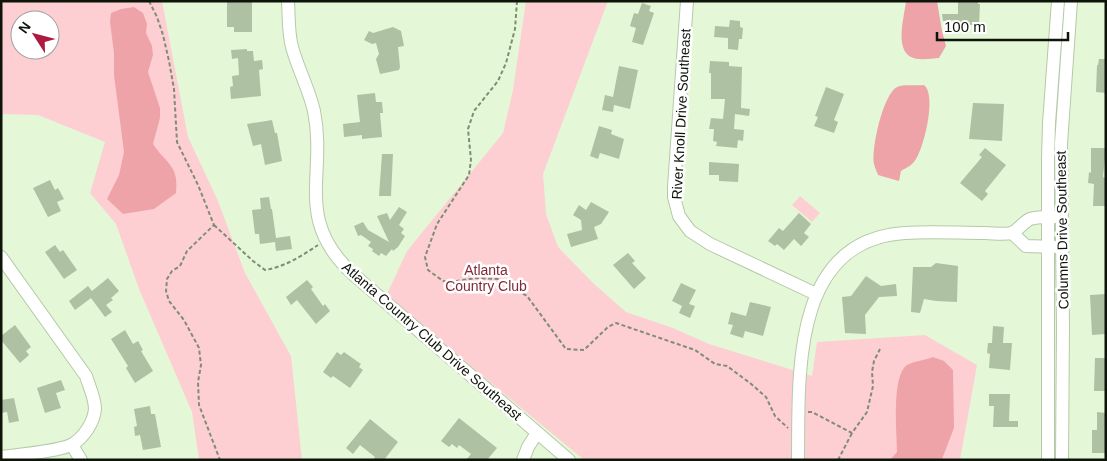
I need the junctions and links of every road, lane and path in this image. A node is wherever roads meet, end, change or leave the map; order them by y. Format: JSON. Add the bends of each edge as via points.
{"nodes":[{"id":1,"x":149,"y":1,"type":"edge"},
{"id":2,"x":288,"y":1,"type":"edge"},
{"id":3,"x":517,"y":1,"type":"edge"},
{"id":4,"x":687,"y":1,"type":"edge"},
{"id":5,"x":1058,"y":5,"type":"edge"},
{"id":6,"x":1071,"y":5,"type":"edge"},
{"id":7,"x":1054,"y":217,"type":"junction"},
{"id":8,"x":214,"y":225,"type":"junction"},
{"id":9,"x":1012,"y":233,"type":"junction"},
{"id":10,"x":326,"y":240,"type":"junction"},
{"id":11,"x":1061,"y":247,"type":"junction"},
{"id":12,"x":1048,"y":248,"type":"junction"},
{"id":13,"x":1,"y":257,"type":"edge"},
{"id":14,"x":816,"y":294,"type":"junction"},
{"id":15,"x":880,"y":349,"type":"dead end"},
{"id":16,"x":804,"y":412,"type":"dead end"},
{"id":17,"x":793,"y":430,"type":"dead end"},
{"id":18,"x":537,"y":433,"type":"junction"},
{"id":19,"x":852,"y":433,"type":"junction"},
{"id":20,"x":72,"y":445,"type":"junction"},
{"id":21,"x":1,"y":457,"type":"edge"},
{"id":22,"x":1048,"y":457,"type":"edge"},
{"id":23,"x":1062,"y":457,"type":"edge"},
{"id":24,"x":81,"y":460,"type":"edge"},
{"id":25,"x":220,"y":460,"type":"edge"},
{"id":26,"x":523,"y":460,"type":"edge"},
{"id":27,"x":569,"y":460,"type":"edge"},
{"id":28,"x":798,"y":460,"type":"edge"},
{"id":29,"x":838,"y":460,"type":"edge"}],
"edges":[{"from":1,"to":8,"type":"path","via":[[164,35],[174,89],[177,142]]},
{"from":2,"to":10,"type":"street","name":"Atlanta Country Club Drive Southeast","via":[[291,44],[314,112],[317,134],[316,208]]},
{"from":3,"to":17,"type":"path","via":[[515,29],[506,63],[498,81],[474,111],[468,129],[469,175],[435,230],[425,257],[428,270],[443,281],[499,279],[527,296],[566,349],[584,350],[616,323],[695,350],[716,364],[727,366],[750,383],[766,397],[775,416]]},
{"from":4,"to":14,"type":"street","name":"River Knoll Drive Southeast","via":[[674,187],[679,216],[690,231],[710,244]]},
{"from":5,"to":6,"type":"street"},
{"from":5,"to":7,"type":"street","name":"Columns Drive Southeast","via":[[1049,123]]},
{"from":6,"to":7,"type":"street","name":"Columns Drive Southeast"},
{"from":7,"to":9,"type":"street","via":[[1030,219]]},
{"from":7,"to":11,"type":"street","name":"Columns Drive Southeast"},
{"from":7,"to":12,"type":"street","name":"Columns Drive Southeast"},
{"from":8,"to":10,"type":"path","via":[[265,270],[292,261]]},
{"from":8,"to":25,"type":"path","via":[[187,251],[180,266],[172,271],[166,291],[198,348],[201,365],[199,405]]},
{"from":9,"to":12,"type":"street","via":[[1026,246]]},
{"from":9,"to":14,"type":"street","via":[[905,233],[873,239],[853,249],[838,262]]},
{"from":10,"to":18,"type":"street","name":"Atlanta Country Club Drive Southeast","via":[[350,271]]},
{"from":11,"to":12,"type":"street"},
{"from":11,"to":23,"type":"street","name":"Columns Drive Southeast"},
{"from":12,"to":22,"type":"street","name":"Columns Drive Southeast"},
{"from":13,"to":20,"type":"street","via":[[86,376],[95,409],[92,422]]},
{"from":14,"to":28,"type":"street","via":[[801,360]]},
{"from":15,"to":19,"type":"path","via":[[874,362],[867,412]]},
{"from":16,"to":19,"type":"path","via":[[812,412]]},
{"from":18,"to":26,"type":"street"},
{"from":18,"to":27,"type":"street","name":"Atlanta Country Club Drive Southeast"},
{"from":19,"to":29,"type":"path"},
{"from":20,"to":21,"type":"street"},
{"from":20,"to":24,"type":"street"},
{"from":22,"to":23,"type":"street"}]}
